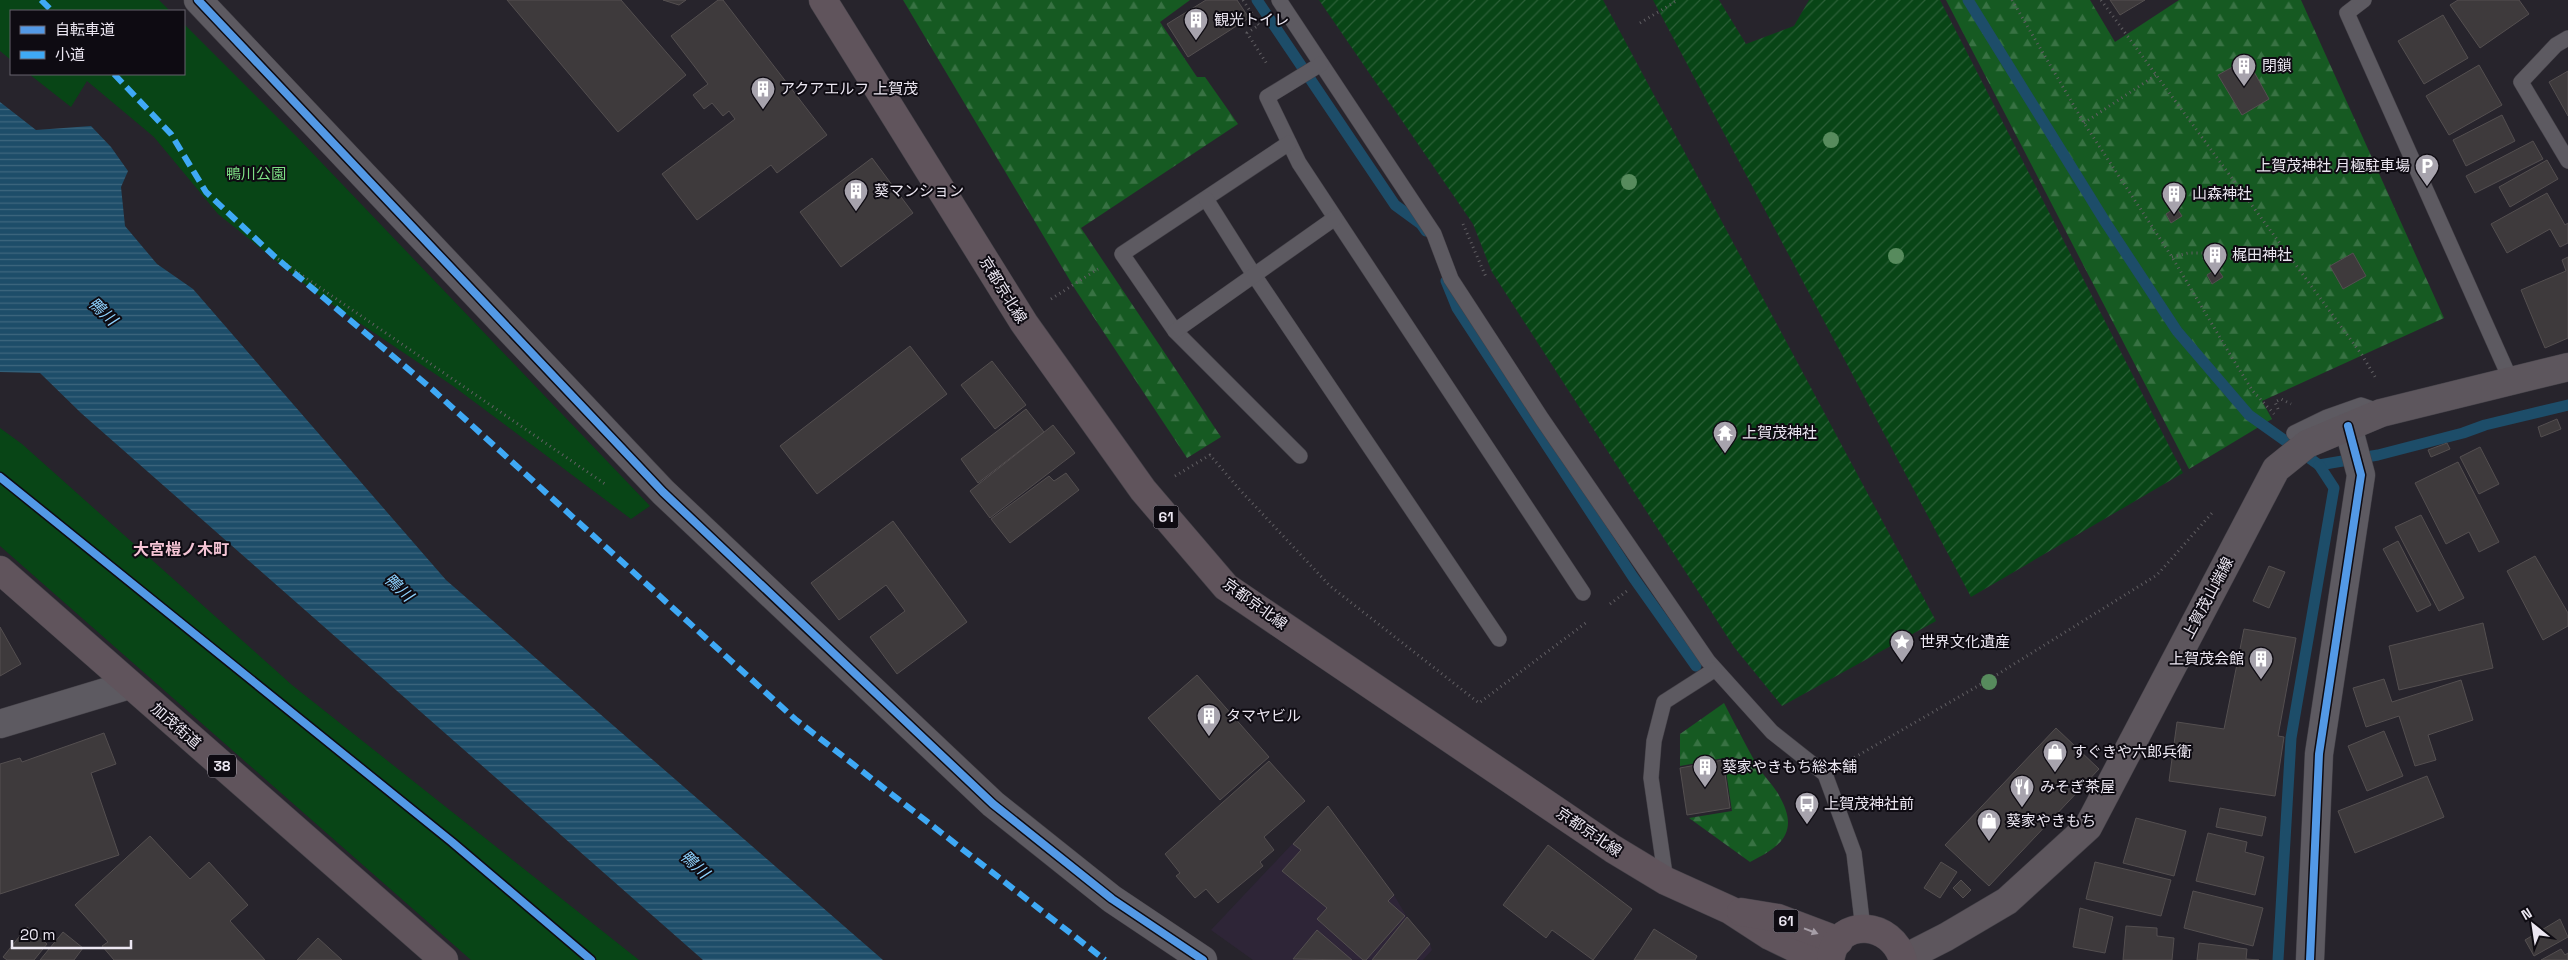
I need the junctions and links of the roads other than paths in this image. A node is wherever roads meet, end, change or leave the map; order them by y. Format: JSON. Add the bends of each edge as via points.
{"nodes":[{"id":1,"x":198,"y":0,"type":"edge"},
{"id":2,"x":823,"y":0,"type":"edge"},
{"id":3,"x":1279,"y":0,"type":"edge"},
{"id":4,"x":2364,"y":0,"type":"edge"},
{"id":5,"x":2345,"y":6,"type":"edge"},
{"id":6,"x":2568,"y":38,"type":"edge"},
{"id":7,"x":1321,"y":64,"type":"junction"},
{"id":8,"x":1289,"y":143,"type":"junction"},
{"id":9,"x":2568,"y":160,"type":"edge"},
{"id":10,"x":1206,"y":199,"type":"junction"},
{"id":11,"x":1335,"y":218,"type":"junction"},
{"id":12,"x":1254,"y":275,"type":"junction"},
{"id":13,"x":1175,"y":331,"type":"junction"},
{"id":14,"x":2568,"y":367,"type":"edge"},
{"id":15,"x":2512,"y":383,"type":"junction"},
{"id":16,"x":2388,"y":410,"type":"junction"},
{"id":17,"x":2351,"y":434,"type":"junction"},
{"id":18,"x":2300,"y":438,"type":"junction"},
{"id":19,"x":1300,"y":456,"type":"dead end"},
{"id":20,"x":0,"y":570,"type":"edge"},
{"id":21,"x":1583,"y":593,"type":"dead end"},
{"id":22,"x":1499,"y":639,"type":"dead end"},
{"id":23,"x":1714,"y":670,"type":"junction"},
{"id":24,"x":129,"y":685,"type":"junction"},
{"id":25,"x":0,"y":724,"type":"edge"},
{"id":26,"x":1666,"y":881,"type":"junction"},
{"id":27,"x":1863,"y":929,"type":"junction"},
{"id":28,"x":1830,"y":954,"type":"edge"},
{"id":29,"x":444,"y":960,"type":"edge"},
{"id":30,"x":1203,"y":960,"type":"edge"},
{"id":31,"x":1903,"y":960,"type":"edge"},
{"id":32,"x":2310,"y":960,"type":"edge"}],
"edges":[{"from":1,"to":30,"type":"street","via":[[644,472],[993,804],[1112,899]]},
{"from":2,"to":26,"type":"main road","name":"京都京北線","number":"61","via":[[1024,323],[1143,490],[1226,587],[1613,849]]},
{"from":3,"to":7,"type":"lane"},
{"from":4,"to":5,"type":"lane"},
{"from":5,"to":15,"type":"lane"},
{"from":6,"to":9,"type":"lane","via":[[2556,45],[2521,82]]},
{"from":7,"to":8,"type":"lane","via":[[1267,97]]},
{"from":7,"to":23,"type":"lane","via":[[1434,234],[1456,287]]},
{"from":8,"to":10,"type":"lane"},
{"from":8,"to":11,"type":"lane"},
{"from":10,"to":12,"type":"lane"},
{"from":10,"to":13,"type":"lane","via":[[1122,254]]},
{"from":11,"to":12,"type":"lane"},
{"from":11,"to":21,"type":"lane"},
{"from":12,"to":13,"type":"lane"},
{"from":12,"to":22,"type":"lane"},
{"from":13,"to":19,"type":"lane"},
{"from":14,"to":15,"type":"main road","name":"上賀茂山端線"},
{"from":15,"to":16,"type":"main road","name":"上賀茂山端線"},
{"from":16,"to":17,"type":"main road","name":"上賀茂山端線"},
{"from":16,"to":18,"type":"lane","via":[[2361,405],[2321,419]]},
{"from":17,"to":18,"type":"main road","name":"上賀茂山端線"},
{"from":17,"to":32,"type":"street","via":[[2361,475],[2319,754]]},
{"from":18,"to":31,"type":"main road","name":"上賀茂山端線","via":[[2276,469],[2088,827],[2007,901]]},
{"from":20,"to":24,"type":"main road","name":"加茂街道","number":"38"},
{"from":23,"to":26,"type":"lane","via":[[1664,702],[1654,741],[1651,778]]},
{"from":23,"to":27,"type":"lane","via":[[1772,732],[1826,774],[1854,853]]},
{"from":24,"to":25,"type":"street"},
{"from":24,"to":29,"type":"main road","name":"加茂街道","number":"38"},
{"from":26,"to":28,"type":"main road","name":"京都京北線","number":"61","via":[[1730,910],[1770,936]]},
{"from":27,"to":28,"type":"main road","name":"京都京北線","number":"61","via":[[1849,933]]},
{"from":27,"to":31,"type":"main road","via":[[1883,932],[1892,939]]}]}
